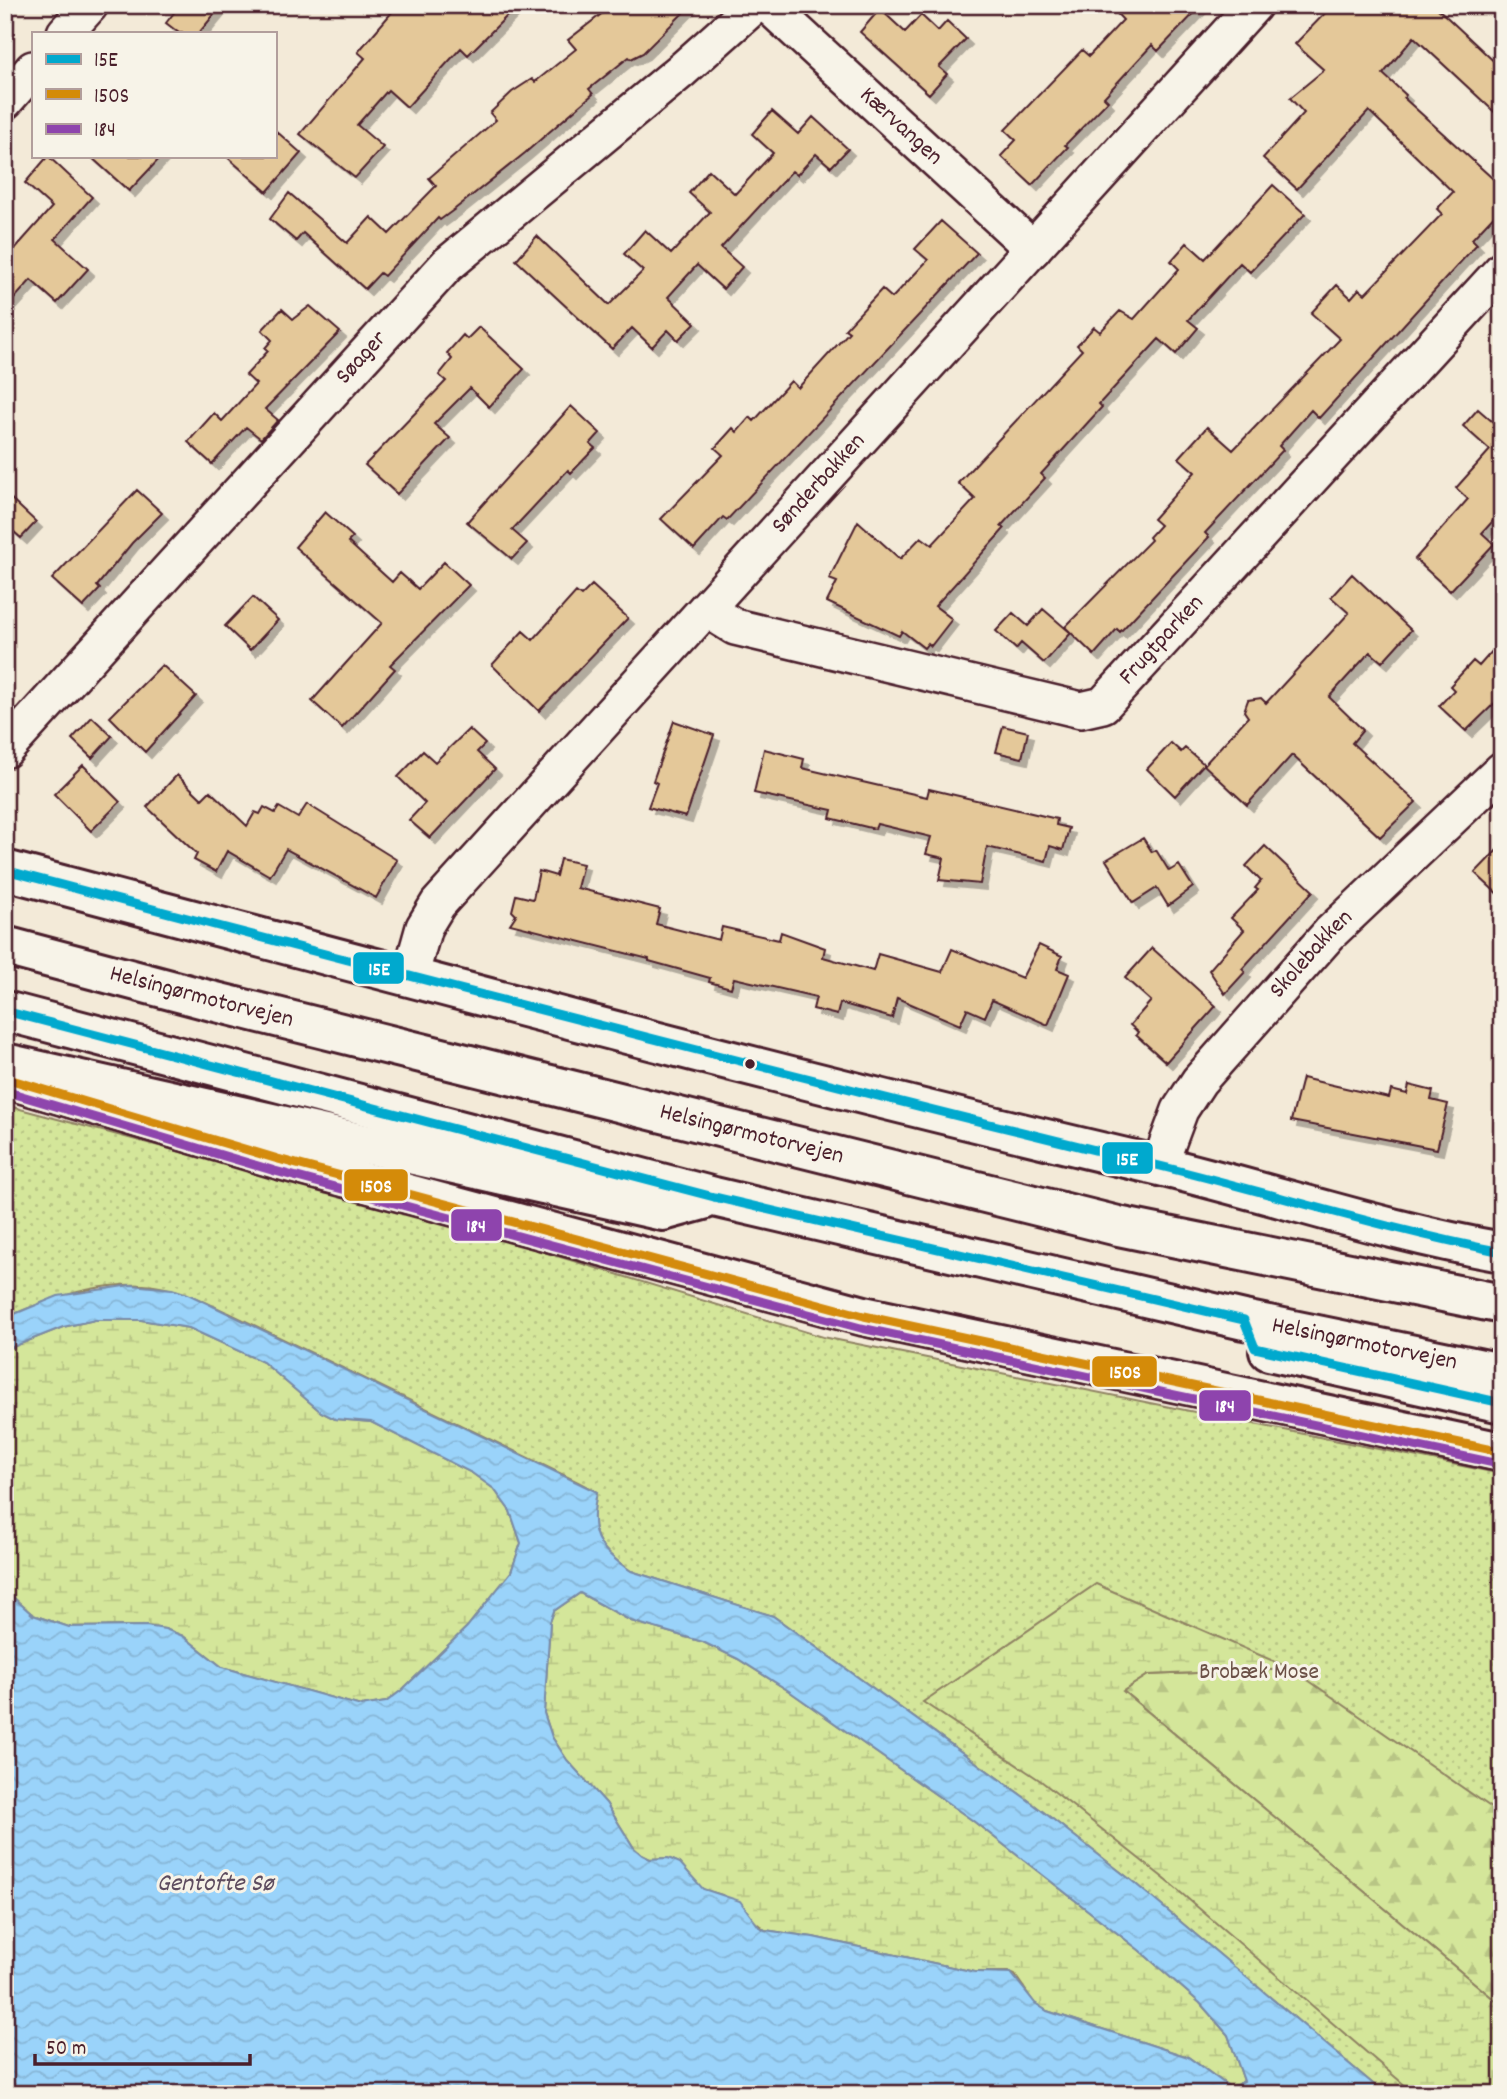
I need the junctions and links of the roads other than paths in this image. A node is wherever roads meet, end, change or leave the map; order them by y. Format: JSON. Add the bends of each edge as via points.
{"nodes":[{"id":1,"x":90,"y":5,"type":"edge"},
{"id":2,"x":755,"y":5,"type":"edge"},
{"id":3,"x":768,"y":5,"type":"edge"},
{"id":4,"x":1254,"y":5,"type":"edge"},
{"id":5,"x":66,"y":32,"type":"edge"},
{"id":6,"x":32,"y":70,"type":"edge"},
{"id":7,"x":5,"y":101,"type":"edge"},
{"id":8,"x":1033,"y":249,"type":"junction"},
{"id":9,"x":1502,"y":270,"type":"edge"},
{"id":10,"x":706,"y":609,"type":"junction"},
{"id":11,"x":5,"y":750,"type":"edge"},
{"id":12,"x":1502,"y":770,"type":"edge"},
{"id":13,"x":5,"y":870,"type":"edge"},
{"id":14,"x":5,"y":946,"type":"edge"},
{"id":15,"x":410,"y":977,"type":"junction"},
{"id":16,"x":5,"y":1011,"type":"edge"},
{"id":17,"x":5,"y":1063,"type":"edge"},
{"id":18,"x":5,"y":1078,"type":"edge"},
{"id":19,"x":1159,"y":1166,"type":"junction"},
{"id":20,"x":714,"y":1196,"type":"junction"},
{"id":21,"x":1502,"y":1252,"type":"edge"},
{"id":22,"x":1502,"y":1304,"type":"edge"},
{"id":23,"x":1244,"y":1321,"type":"junction"},
{"id":24,"x":1502,"y":1373,"type":"edge"},
{"id":25,"x":1502,"y":1403,"type":"edge"},
{"id":26,"x":1502,"y":1452,"type":"edge"}],
"edges":[{"from":1,"to":5,"type":"street"},
{"from":2,"to":11,"type":"street","name":"Søager","via":[[447,265]]},
{"from":3,"to":8,"type":"street","name":"Kærvangen"},
{"from":4,"to":8,"type":"street","name":"Sønderbakken"},
{"from":6,"to":7,"type":"street"},
{"from":8,"to":10,"type":"street","name":"Sønderbakken"},
{"from":9,"to":10,"type":"street","name":"Frugtparken","via":[[1103,705],[1081,710],[735,627]]},
{"from":10,"to":15,"type":"street","name":"Sønderbakken","via":[[438,904],[424,927]]},
{"from":12,"to":19,"type":"street","name":"Skolebakken","via":[[1330,933],[1199,1081],[1180,1110]]},
{"from":13,"to":15,"type":"main road"},
{"from":14,"to":22,"type":"main road","name":"Helsingørmotorvejen","via":[[1118,1226]]},
{"from":15,"to":19,"type":"main road"},
{"from":16,"to":20,"type":"main road","name":"Helsingørmotorvejen"},
{"from":17,"to":20,"type":"main road","via":[[663,1211]]},
{"from":18,"to":26,"type":"main road","via":[[278,1159],[864,1316]]},
{"from":19,"to":21,"type":"main road","via":[[1419,1237]]},
{"from":20,"to":23,"type":"main road","name":"Helsingørmotorvejen"},
{"from":23,"to":24,"type":"main road","name":"Helsingørmotorvejen"},
{"from":23,"to":25,"type":"main road","via":[[1255,1348]]}]}
